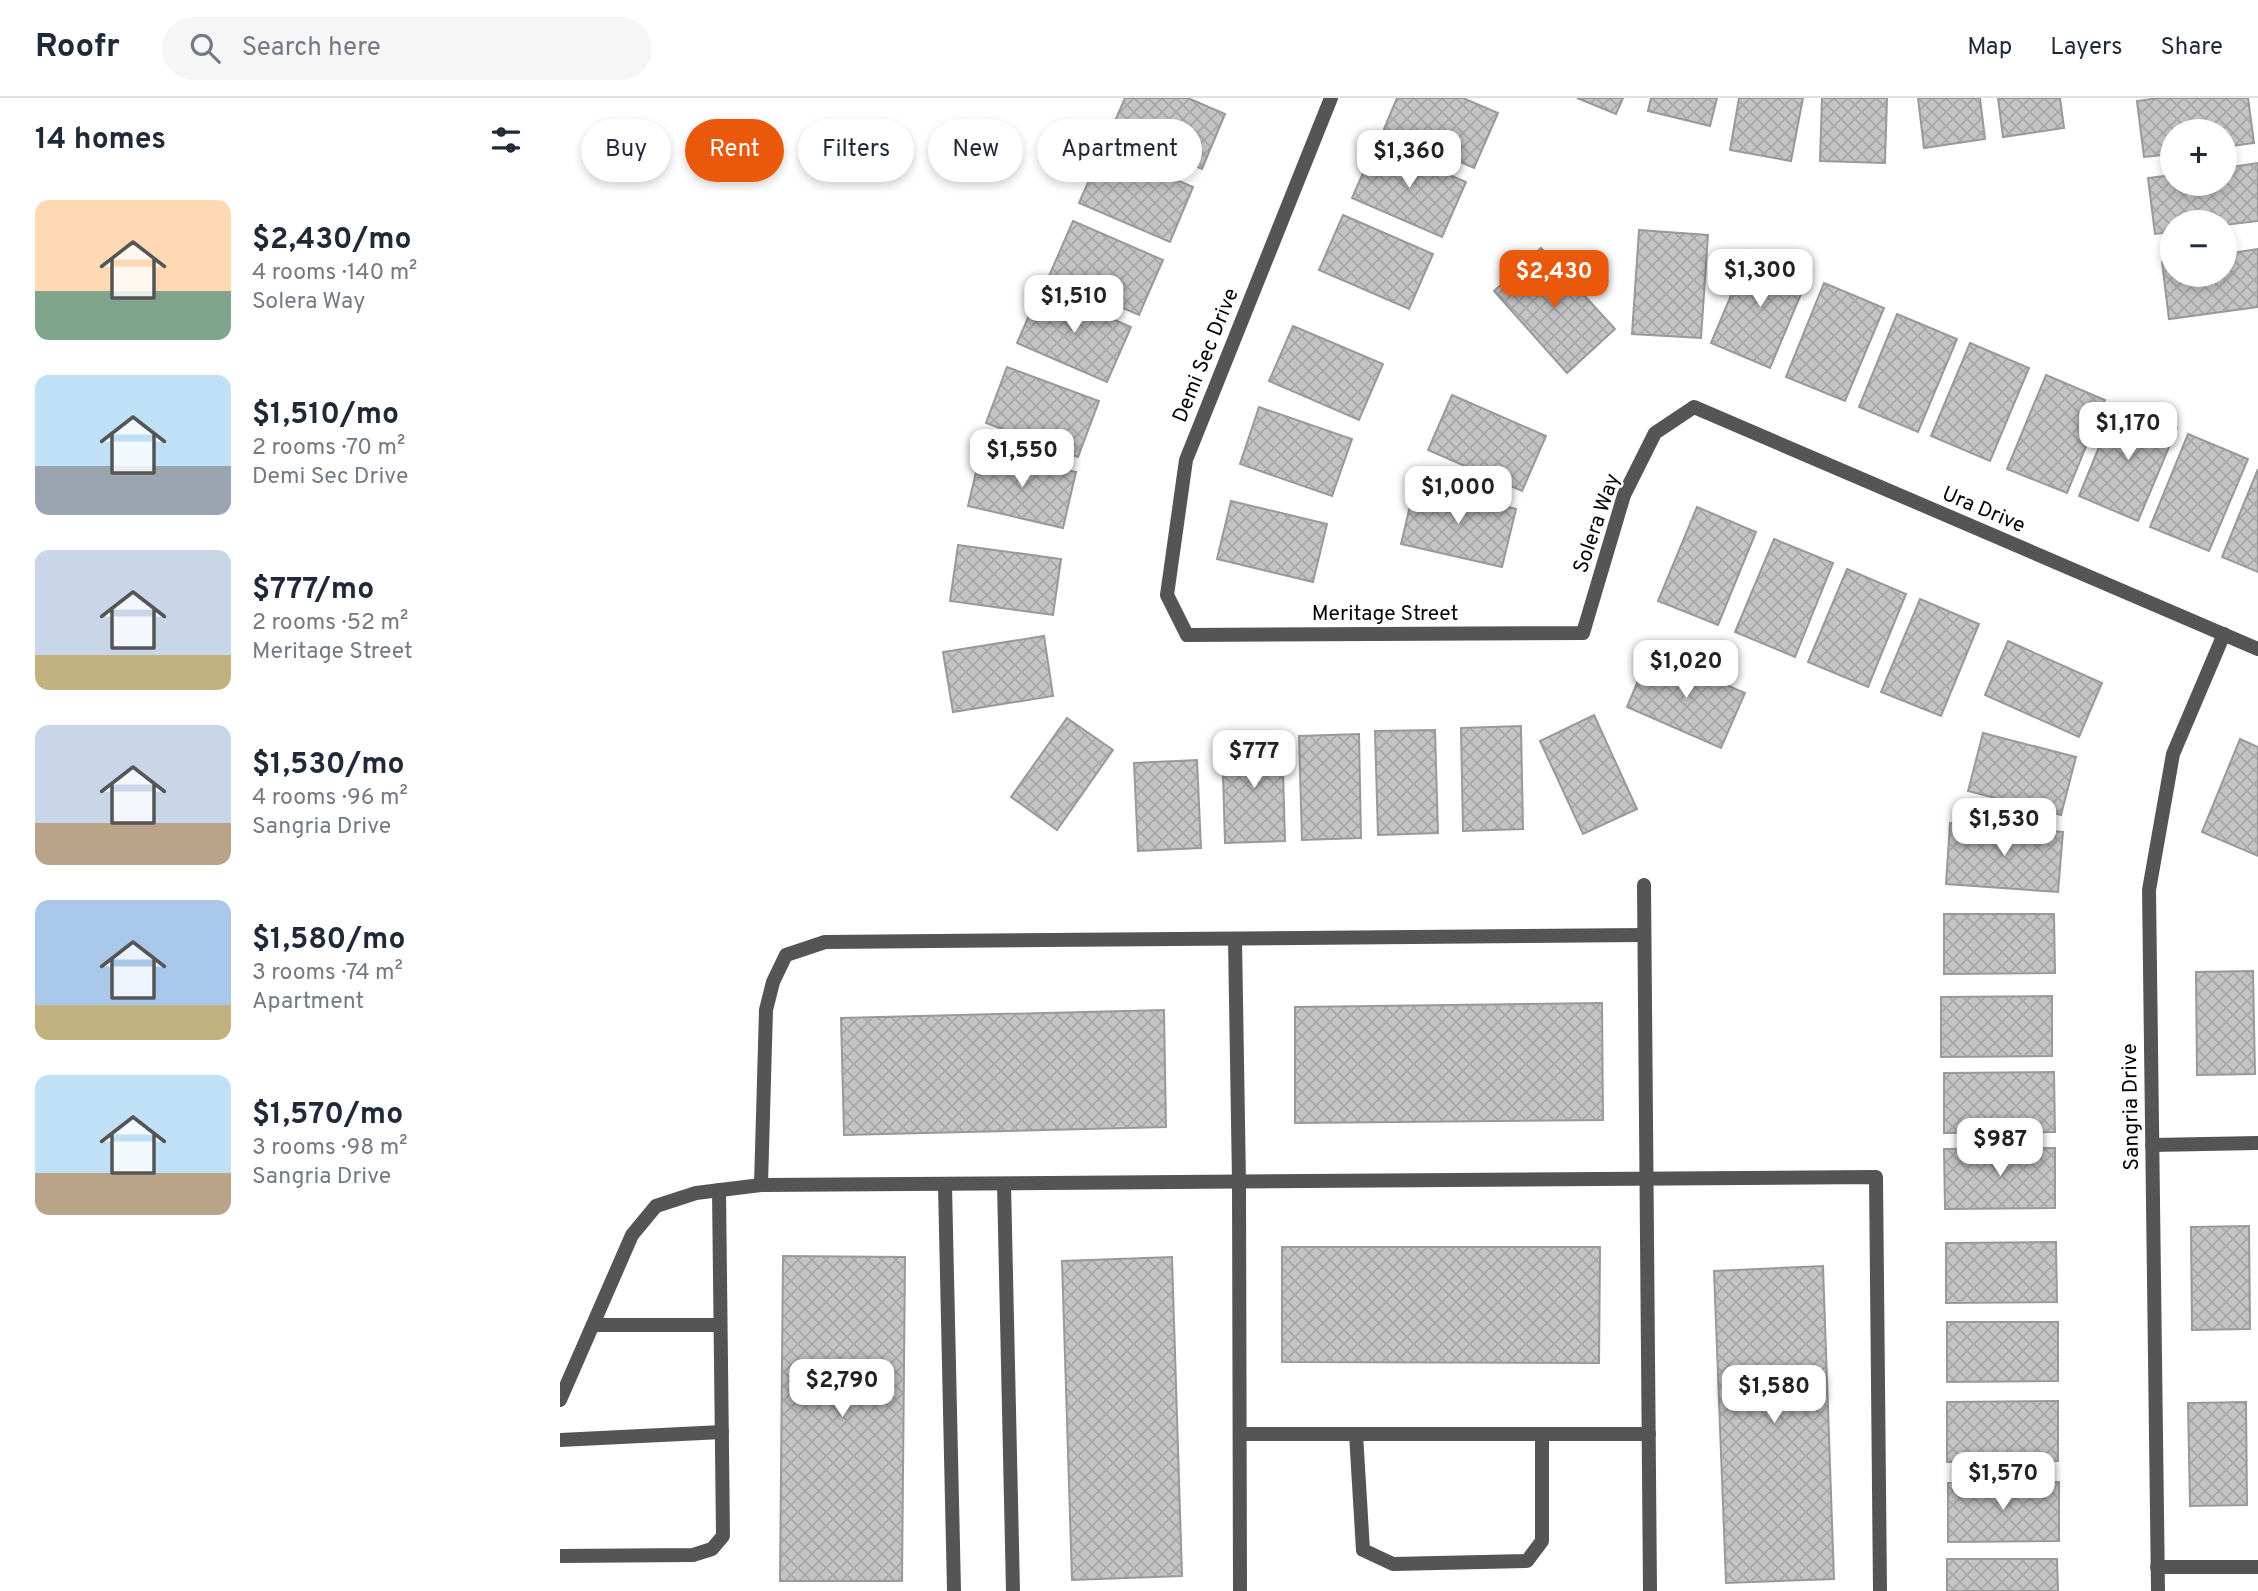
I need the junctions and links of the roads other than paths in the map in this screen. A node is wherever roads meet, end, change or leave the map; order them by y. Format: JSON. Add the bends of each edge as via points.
{"nodes":[{"id":1,"x":1331,"y":98,"type":"edge"},
{"id":2,"x":1694,"y":407,"type":"joint"},
{"id":3,"x":1583,"y":633,"type":"joint"},
{"id":4,"x":2224,"y":634,"type":"junction"},
{"id":5,"x":1187,"y":635,"type":"joint"},
{"id":6,"x":2258,"y":649,"type":"edge"},
{"id":7,"x":1644,"y":885,"type":"dead end"},
{"id":8,"x":1644,"y":935,"type":"junction"},
{"id":9,"x":1235,"y":939,"type":"junction"},
{"id":10,"x":2258,"y":1143,"type":"edge"},
{"id":11,"x":2152,"y":1145,"type":"junction"},
{"id":12,"x":1647,"y":1179,"type":"junction"},
{"id":13,"x":1239,"y":1182,"type":"junction"},
{"id":14,"x":1004,"y":1184,"type":"junction"},
{"id":15,"x":761,"y":1185,"type":"junction"},
{"id":16,"x":944,"y":1185,"type":"junction"},
{"id":17,"x":719,"y":1190,"type":"junction"},
{"id":18,"x":593,"y":1325,"type":"junction"},
{"id":19,"x":720,"y":1325,"type":"junction"},
{"id":20,"x":560,"y":1400,"type":"edge"},
{"id":21,"x":722,"y":1432,"type":"junction"},
{"id":22,"x":1240,"y":1434,"type":"junction"},
{"id":23,"x":1356,"y":1434,"type":"junction"},
{"id":24,"x":1542,"y":1434,"type":"junction"},
{"id":25,"x":1650,"y":1434,"type":"junction"},
{"id":26,"x":560,"y":1440,"type":"edge"},
{"id":27,"x":560,"y":1556,"type":"edge"},
{"id":28,"x":2157,"y":1567,"type":"junction"},
{"id":29,"x":2258,"y":1567,"type":"edge"},
{"id":30,"x":954,"y":1591,"type":"edge"},
{"id":31,"x":1013,"y":1591,"type":"edge"},
{"id":32,"x":1240,"y":1591,"type":"edge"},
{"id":33,"x":1650,"y":1591,"type":"edge"},
{"id":34,"x":1880,"y":1591,"type":"edge"},
{"id":35,"x":2158,"y":1591,"type":"edge"}],
"edges":[{"from":1,"to":5,"type":"street","name":"Demi Sec Drive","via":[[1186,460],[1167,595]]},
{"from":2,"to":3,"type":"street","name":"Solera Way","via":[[1655,433],[1636,470],[1624,495]]},
{"from":2,"to":4,"type":"street","name":"Ura Drive"},
{"from":3,"to":5,"type":"street","name":"Meritage Street"},
{"from":4,"to":6,"type":"street","name":"Ura Drive"},
{"from":4,"to":11,"type":"street","name":"Sangria Drive","via":[[2173,754],[2148,890]]},
{"from":7,"to":8,"type":"street"},
{"from":8,"to":9,"type":"street"},
{"from":8,"to":12,"type":"street"},
{"from":9,"to":13,"type":"street"},
{"from":9,"to":15,"type":"street","via":[[825,942],[786,955],[766,1010]]},
{"from":10,"to":11,"type":"street"},
{"from":11,"to":28,"type":"street","name":"Sangria Drive"},
{"from":12,"to":13,"type":"street"},
{"from":12,"to":25,"type":"street"},
{"from":12,"to":34,"type":"street","via":[[1876,1177]]},
{"from":13,"to":14,"type":"street"},
{"from":13,"to":22,"type":"street"},
{"from":14,"to":16,"type":"street"},
{"from":14,"to":31,"type":"street"},
{"from":15,"to":16,"type":"street"},
{"from":15,"to":17,"type":"street"},
{"from":16,"to":30,"type":"street"},
{"from":17,"to":18,"type":"street","via":[[656,1206],[632,1235]]},
{"from":17,"to":19,"type":"street"},
{"from":18,"to":19,"type":"street"},
{"from":18,"to":20,"type":"street"},
{"from":19,"to":21,"type":"street"},
{"from":21,"to":26,"type":"street"},
{"from":21,"to":27,"type":"street","via":[[723,1536],[712,1549],[693,1555]]},
{"from":22,"to":23,"type":"street"},
{"from":22,"to":32,"type":"street"},
{"from":23,"to":24,"type":"street"},
{"from":23,"to":24,"type":"street","via":[[1363,1550],[1393,1564],[1527,1561],[1542,1541]]},
{"from":24,"to":25,"type":"street"},
{"from":25,"to":33,"type":"street"},
{"from":28,"to":29,"type":"street"},
{"from":28,"to":35,"type":"street","name":"Sangria Drive"}]}
